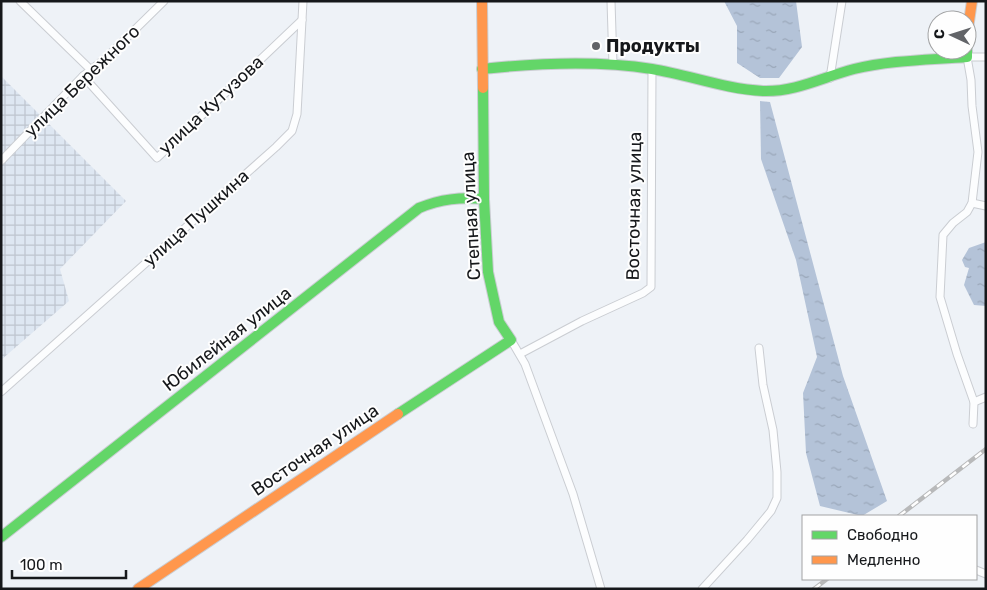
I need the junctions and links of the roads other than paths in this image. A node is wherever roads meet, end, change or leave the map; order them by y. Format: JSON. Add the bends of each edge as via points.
{"nodes":[{"id":1,"x":20,"y":1,"type":"edge"},
{"id":2,"x":164,"y":1,"type":"edge"},
{"id":3,"x":303,"y":1,"type":"edge"},
{"id":4,"x":482,"y":1,"type":"edge"},
{"id":5,"x":611,"y":1,"type":"edge"},
{"id":6,"x":842,"y":1,"type":"edge"},
{"id":7,"x":302,"y":20,"type":"junction"},
{"id":8,"x":927,"y":59,"type":"edge"},
{"id":9,"x":968,"y":60,"type":"edge"},
{"id":10,"x":613,"y":65,"type":"junction"},
{"id":11,"x":482,"y":69,"type":"junction"},
{"id":12,"x":652,"y":69,"type":"junction"},
{"id":13,"x":91,"y":70,"type":"junction"},
{"id":14,"x":82,"y":76,"type":"junction"},
{"id":15,"x":830,"y":78,"type":"junction"},
{"id":16,"x":1,"y":161,"type":"edge"},
{"id":17,"x":484,"y":198,"type":"junction"},
{"id":18,"x":972,"y":203,"type":"junction"},
{"id":19,"x":986,"y":206,"type":"edge"},
{"id":20,"x":511,"y":340,"type":"junction"},
{"id":21,"x":759,"y":348,"type":"dead end"},
{"id":22,"x":520,"y":354,"type":"junction"},
{"id":23,"x":1,"y":392,"type":"edge"},
{"id":24,"x":986,"y":397,"type":"edge"},
{"id":25,"x":974,"y":402,"type":"junction"},
{"id":26,"x":973,"y":424,"type":"dead end"},
{"id":27,"x":1,"y":537,"type":"edge"},
{"id":28,"x":138,"y":589,"type":"edge"},
{"id":29,"x":601,"y":589,"type":"edge"},
{"id":30,"x":702,"y":589,"type":"edge"}],
"edges":[{"from":1,"to":13,"type":"street"},
{"from":2,"to":13,"type":"street","name":"улица Бережного"},
{"from":3,"to":7,"type":"street","name":"улица Пушкина"},
{"from":4,"to":11,"type":"street","name":"Степная улица"},
{"from":5,"to":10,"type":"street"},
{"from":6,"to":15,"type":"street"},
{"from":7,"to":14,"type":"street","name":"улица Кутузова","via":[[157,158]]},
{"from":7,"to":23,"type":"street","name":"улица Пушкина","via":[[297,114],[292,131]]},
{"from":8,"to":15,"type":"street","via":[[854,69]]},
{"from":9,"to":18,"type":"street","via":[[978,152]]},
{"from":10,"to":11,"type":"street","via":[[524,64]]},
{"from":10,"to":12,"type":"street"},
{"from":11,"to":17,"type":"street","name":"Степная улица"},
{"from":12,"to":15,"type":"street","via":[[763,91],[807,86]]},
{"from":12,"to":22,"type":"street","name":"Восточная улица","via":[[651,287]]},
{"from":13,"to":14,"type":"street","name":"улица Бережного"},
{"from":14,"to":16,"type":"street","name":"улица Бережного"},
{"from":17,"to":20,"type":"street","name":"Степная улица","via":[[488,272],[500,322]]},
{"from":17,"to":27,"type":"street","name":"Юбилейная улица","via":[[452,197],[419,208]]},
{"from":18,"to":19,"type":"street"},
{"from":18,"to":25,"type":"street","via":[[943,235],[940,297]]},
{"from":20,"to":22,"type":"street","name":"Степная улица"},
{"from":20,"to":28,"type":"street","name":"Восточная улица"},
{"from":21,"to":30,"type":"street","via":[[778,472],[776,498],[771,511]]},
{"from":22,"to":29,"type":"street","name":"Степная улица","via":[[573,494]]},
{"from":24,"to":25,"type":"street"},
{"from":25,"to":26,"type":"street"}]}
